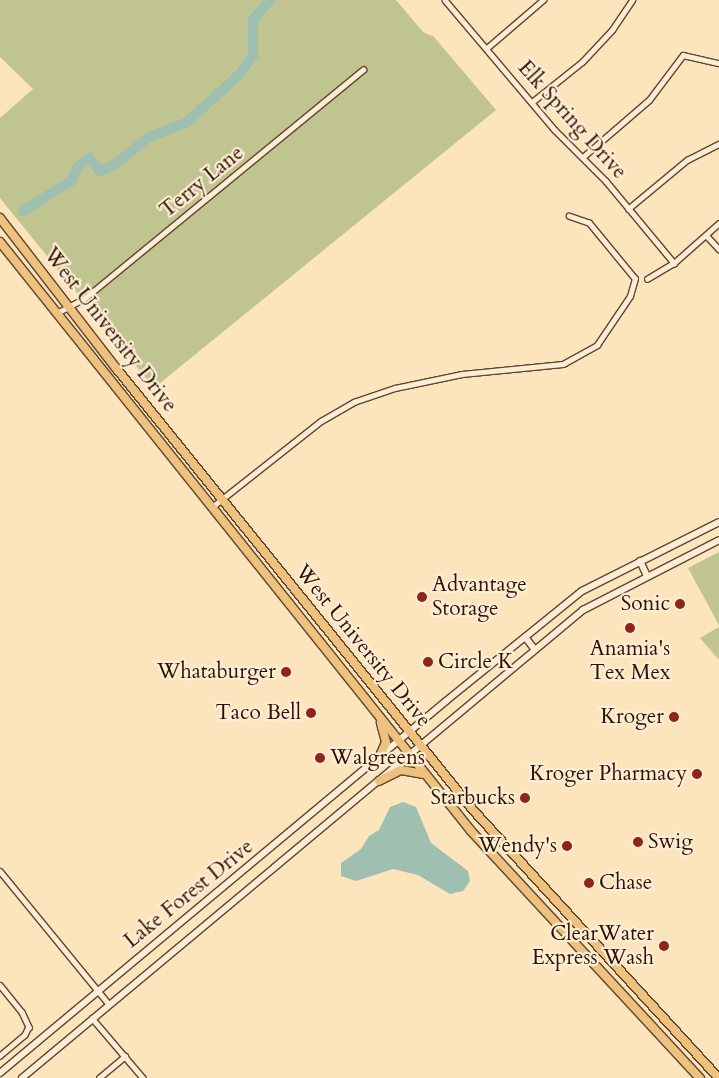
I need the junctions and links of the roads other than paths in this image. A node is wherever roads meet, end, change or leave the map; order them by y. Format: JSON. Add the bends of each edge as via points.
{"nodes":[{"id":1,"x":445,"y":0,"type":"edge"},
{"id":2,"x":543,"y":0,"type":"edge"},
{"id":3,"x":632,"y":0,"type":"edge"},
{"id":4,"x":487,"y":48,"type":"junction"},
{"id":5,"x":719,"y":63,"type":"edge"},
{"id":6,"x":364,"y":70,"type":"dead end"},
{"id":7,"x":532,"y":102,"type":"junction"},
{"id":8,"x":719,"y":144,"type":"edge"},
{"id":9,"x":583,"y":157,"type":"junction"},
{"id":10,"x":628,"y":209,"type":"junction"},
{"id":11,"x":569,"y":216,"type":"dead end"},
{"id":12,"x":0,"y":218,"type":"edge"},
{"id":13,"x":719,"y":223,"type":"edge"},
{"id":14,"x":707,"y":236,"type":"junction"},
{"id":15,"x":0,"y":242,"type":"edge"},
{"id":16,"x":719,"y":249,"type":"edge"},
{"id":17,"x":674,"y":262,"type":"junction"},
{"id":18,"x":647,"y":279,"type":"dead end"},
{"id":19,"x":70,"y":308,"type":"junction"},
{"id":20,"x":57,"y":314,"type":"junction"},
{"id":21,"x":222,"y":498,"type":"junction"},
{"id":22,"x":211,"y":507,"type":"junction"},
{"id":23,"x":719,"y":522,"type":"edge"},
{"id":24,"x":719,"y":540,"type":"edge"},
{"id":25,"x":640,"y":561,"type":"junction"},
{"id":26,"x":647,"y":576,"type":"junction"},
{"id":27,"x":323,"y":625,"type":"junction"},
{"id":28,"x":312,"y":634,"type":"junction"},
{"id":29,"x":524,"y":637,"type":"junction"},
{"id":30,"x":535,"y":650,"type":"junction"},
{"id":31,"x":379,"y":716,"type":"junction"},
{"id":32,"x":409,"y":732,"type":"junction"},
{"id":33,"x":399,"y":741,"type":"junction"},
{"id":34,"x":420,"y":746,"type":"junction"},
{"id":35,"x":410,"y":755,"type":"junction"},
{"id":36,"x":379,"y":758,"type":"junction"},
{"id":37,"x":425,"y":774,"type":"junction"},
{"id":38,"x":379,"y":781,"type":"junction"},
{"id":39,"x":0,"y":871,"type":"edge"},
{"id":40,"x":0,"y":985,"type":"edge"},
{"id":41,"x":97,"y":990,"type":"junction"},
{"id":42,"x":109,"y":1004,"type":"junction"},
{"id":43,"x":92,"y":1018,"type":"junction"},
{"id":44,"x":664,"y":1039,"type":"junction"},
{"id":45,"x":0,"y":1056,"type":"edge"},
{"id":46,"x":125,"y":1056,"type":"junction"},
{"id":47,"x":0,"y":1073,"type":"edge"},
{"id":48,"x":22,"y":1078,"type":"edge"},
{"id":49,"x":99,"y":1078,"type":"edge"},
{"id":50,"x":143,"y":1078,"type":"edge"},
{"id":51,"x":700,"y":1078,"type":"edge"},
{"id":52,"x":712,"y":1078,"type":"edge"},
{"id":53,"x":719,"y":1078,"type":"edge"}],
"edges":[{"from":1,"to":4,"type":"street","name":"Elk Spring Drive"},
{"from":2,"to":4,"type":"street"},
{"from":3,"to":7,"type":"street","via":[[612,30],[582,62]]},
{"from":4,"to":7,"type":"street","name":"Elk Spring Drive"},
{"from":5,"to":9,"type":"street","via":[[683,55],[650,100]]},
{"from":6,"to":19,"type":"street","name":"Terry Lane"},
{"from":7,"to":9,"type":"street","name":"Elk Spring Drive"},
{"from":8,"to":10,"type":"street","via":[[686,160]]},
{"from":9,"to":10,"type":"street","name":"Elk Spring Drive"},
{"from":10,"to":17,"type":"street","name":"Elk Spring Drive"},
{"from":11,"to":21,"type":"street","via":[[589,223],[635,279],[635,288],[605,335],[586,353],[550,367],[462,374],[370,396],[321,421]]},
{"from":12,"to":19,"type":"highway","name":"West University Drive"},
{"from":13,"to":14,"type":"street"},
{"from":14,"to":16,"type":"street"},
{"from":14,"to":17,"type":"street"},
{"from":15,"to":20,"type":"highway","name":"West University Drive"},
{"from":17,"to":18,"type":"street"},
{"from":19,"to":20,"type":"street","name":"Terry Lane"},
{"from":19,"to":21,"type":"highway","name":"West University Drive"},
{"from":20,"to":22,"type":"highway","name":"West University Drive"},
{"from":21,"to":22,"type":"street"},
{"from":21,"to":27,"type":"highway","name":"West University Drive"},
{"from":22,"to":28,"type":"highway","name":"West University Drive"},
{"from":23,"to":25,"type":"main road","name":"Lake Forest Drive"},
{"from":24,"to":26,"type":"main road","name":"Lake Forest Drive"},
{"from":25,"to":26,"type":"main road"},
{"from":25,"to":29,"type":"main road","name":"Lake Forest Drive","via":[[582,591]]},
{"from":26,"to":30,"type":"main road","name":"Lake Forest Drive","via":[[583,610]]},
{"from":27,"to":28,"type":"highway"},
{"from":27,"to":32,"type":"highway","name":"West University Drive"},
{"from":28,"to":31,"type":"highway","name":"West University Drive"},
{"from":29,"to":30,"type":"main road"},
{"from":29,"to":32,"type":"main road","name":"Lake Forest Drive"},
{"from":30,"to":34,"type":"main road","name":"Lake Forest Drive"},
{"from":31,"to":33,"type":"highway","name":"West University Drive"},
{"from":31,"to":36,"type":"highway","via":[[386,739]]},
{"from":32,"to":33,"type":"main road","name":"Lake Forest Drive"},
{"from":32,"to":34,"type":"highway","name":"West University Drive"},
{"from":33,"to":35,"type":"highway","name":"West University Drive"},
{"from":33,"to":36,"type":"main road","name":"Lake Forest Drive"},
{"from":34,"to":35,"type":"main road","name":"Lake Forest Drive"},
{"from":34,"to":53,"type":"highway","name":"West University Drive","via":[[499,840]]},
{"from":35,"to":37,"type":"highway","name":"West University Drive"},
{"from":35,"to":38,"type":"main road","name":"Lake Forest Drive"},
{"from":36,"to":41,"type":"main road","name":"Lake Forest Drive"},
{"from":37,"to":38,"type":"highway","via":[[401,770]]},
{"from":37,"to":44,"type":"highway","name":"West University Drive","via":[[494,858]]},
{"from":38,"to":42,"type":"main road","name":"Lake Forest Drive"},
{"from":39,"to":41,"type":"street"},
{"from":40,"to":45,"type":"street","via":[[28,1023],[25,1035]]},
{"from":41,"to":42,"type":"street"},
{"from":41,"to":47,"type":"main road","name":"Lake Forest Drive"},
{"from":42,"to":43,"type":"main road","name":"Lake Forest Drive"},
{"from":43,"to":46,"type":"street"},
{"from":43,"to":48,"type":"main road","name":"Lake Forest Drive"},
{"from":44,"to":51,"type":"highway","name":"West University Drive"},
{"from":44,"to":52,"type":"highway","via":[[676,1040]]},
{"from":46,"to":49,"type":"street"},
{"from":46,"to":50,"type":"street"}]}
